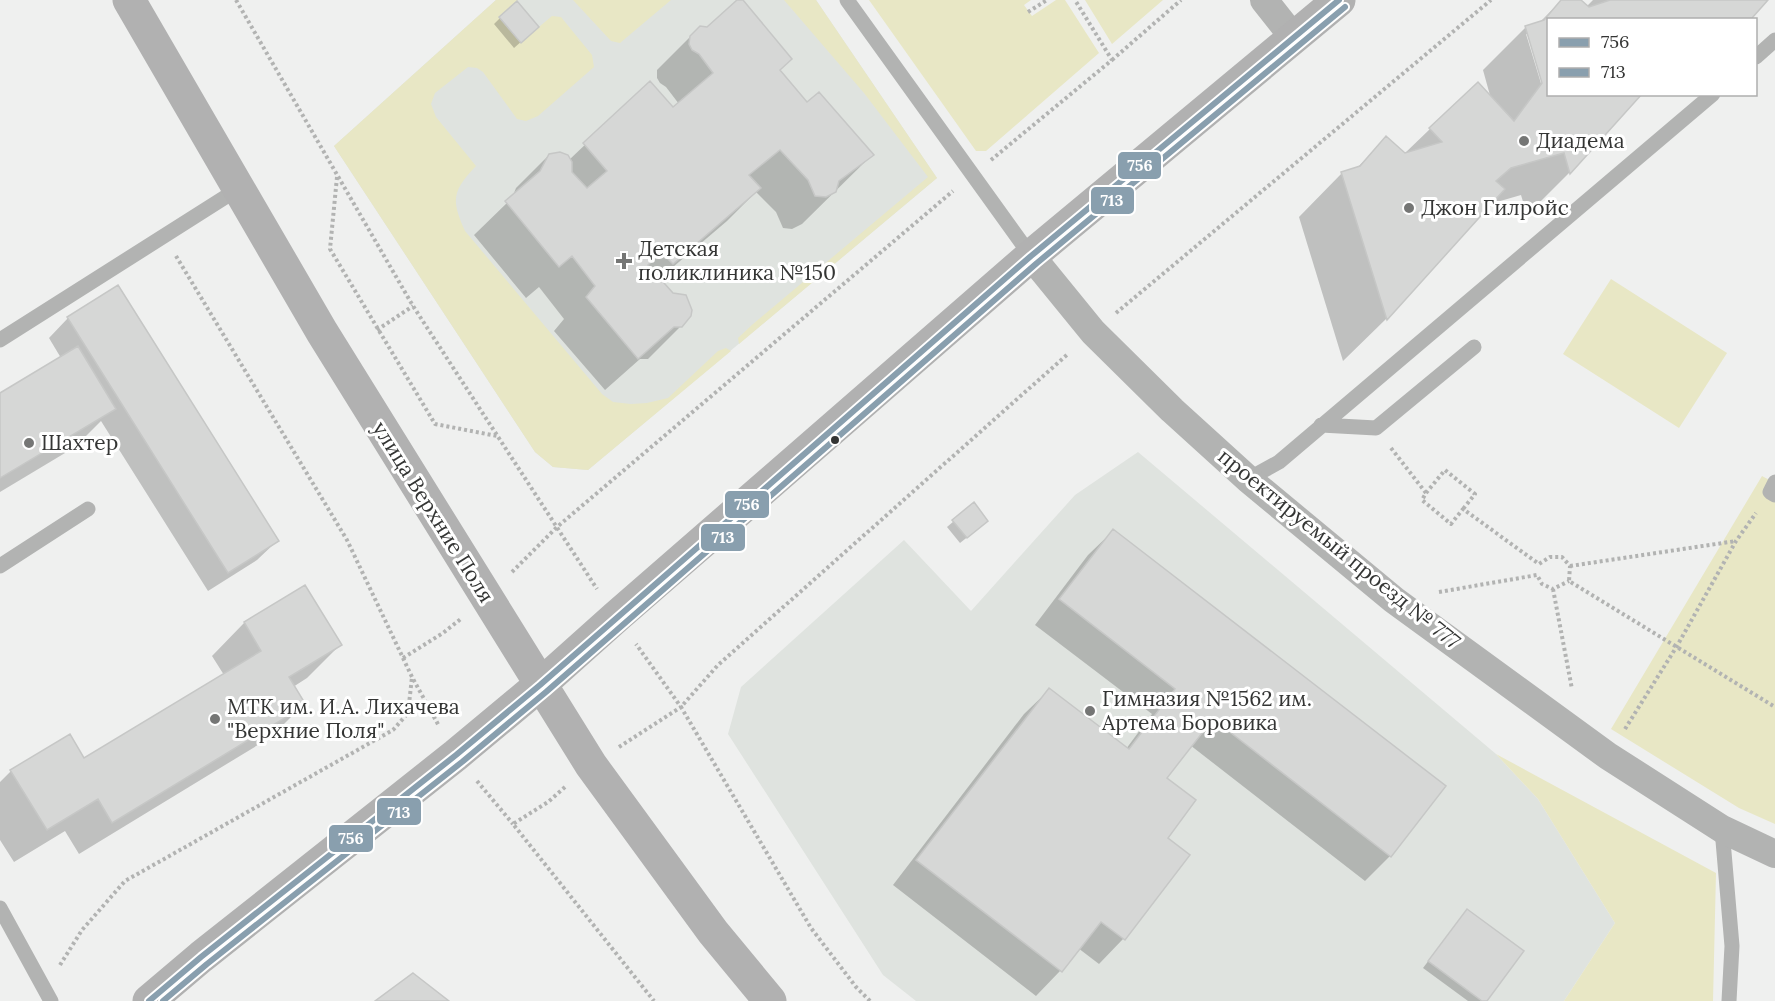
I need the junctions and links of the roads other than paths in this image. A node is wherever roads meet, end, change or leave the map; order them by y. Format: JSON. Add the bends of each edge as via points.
{"nodes":[{"id":1,"x":129,"y":0,"type":"edge"},
{"id":2,"x":847,"y":0,"type":"edge"},
{"id":3,"x":1264,"y":0,"type":"edge"},
{"id":4,"x":1339,"y":0,"type":"edge"},
{"id":5,"x":1294,"y":38,"type":"junction"},
{"id":6,"x":1775,"y":40,"type":"edge"},
{"id":7,"x":1757,"y":55,"type":"edge"},
{"id":8,"x":1711,"y":96,"type":"edge"},
{"id":9,"x":238,"y":189,"type":"junction"},
{"id":10,"x":1031,"y":256,"type":"junction"},
{"id":11,"x":0,"y":340,"type":"edge"},
{"id":12,"x":1474,"y":346,"type":"dead end"},
{"id":13,"x":1321,"y":425,"type":"junction"},
{"id":14,"x":1248,"y":479,"type":"junction"},
{"id":15,"x":88,"y":509,"type":"dead end"},
{"id":16,"x":0,"y":566,"type":"edge"},
{"id":17,"x":540,"y":685,"type":"junction"},
{"id":18,"x":1722,"y":829,"type":"junction"},
{"id":19,"x":1775,"y":854,"type":"edge"},
{"id":20,"x":0,"y":908,"type":"edge"},
{"id":21,"x":48,"y":995,"type":"edge"},
{"id":22,"x":149,"y":1001,"type":"edge"},
{"id":23,"x":770,"y":1001,"type":"edge"},
{"id":24,"x":1729,"y":1001,"type":"edge"}],
"edges":[{"from":1,"to":9,"type":"main road","name":"улица Верхние Поля"},
{"from":2,"to":10,"type":"lane"},
{"from":3,"to":5,"type":"street"},
{"from":4,"to":5,"type":"main road"},
{"from":5,"to":10,"type":"main road"},
{"from":6,"to":7,"type":"lane"},
{"from":8,"to":13,"type":"lane"},
{"from":9,"to":11,"type":"lane"},
{"from":9,"to":17,"type":"main road","name":"улица Верхние Поля"},
{"from":10,"to":14,"type":"street","name":"проектируемый проезд № 777","via":[[1093,332]]},
{"from":10,"to":17,"type":"main road"},
{"from":12,"to":13,"type":"lane","via":[[1376,428]]},
{"from":13,"to":14,"type":"lane","via":[[1279,462]]},
{"from":14,"to":18,"type":"street","name":"проектируемый проезд № 777","via":[[1394,600],[1608,756]]},
{"from":15,"to":16,"type":"lane"},
{"from":17,"to":22,"type":"main road"},
{"from":17,"to":23,"type":"main road","name":"улица Верхние Поля","via":[[591,765],[713,932]]},
{"from":18,"to":19,"type":"street","name":"проектируемый проезд № 777"},
{"from":18,"to":24,"type":"lane","via":[[1731,946]]},
{"from":20,"to":21,"type":"lane"}]}
